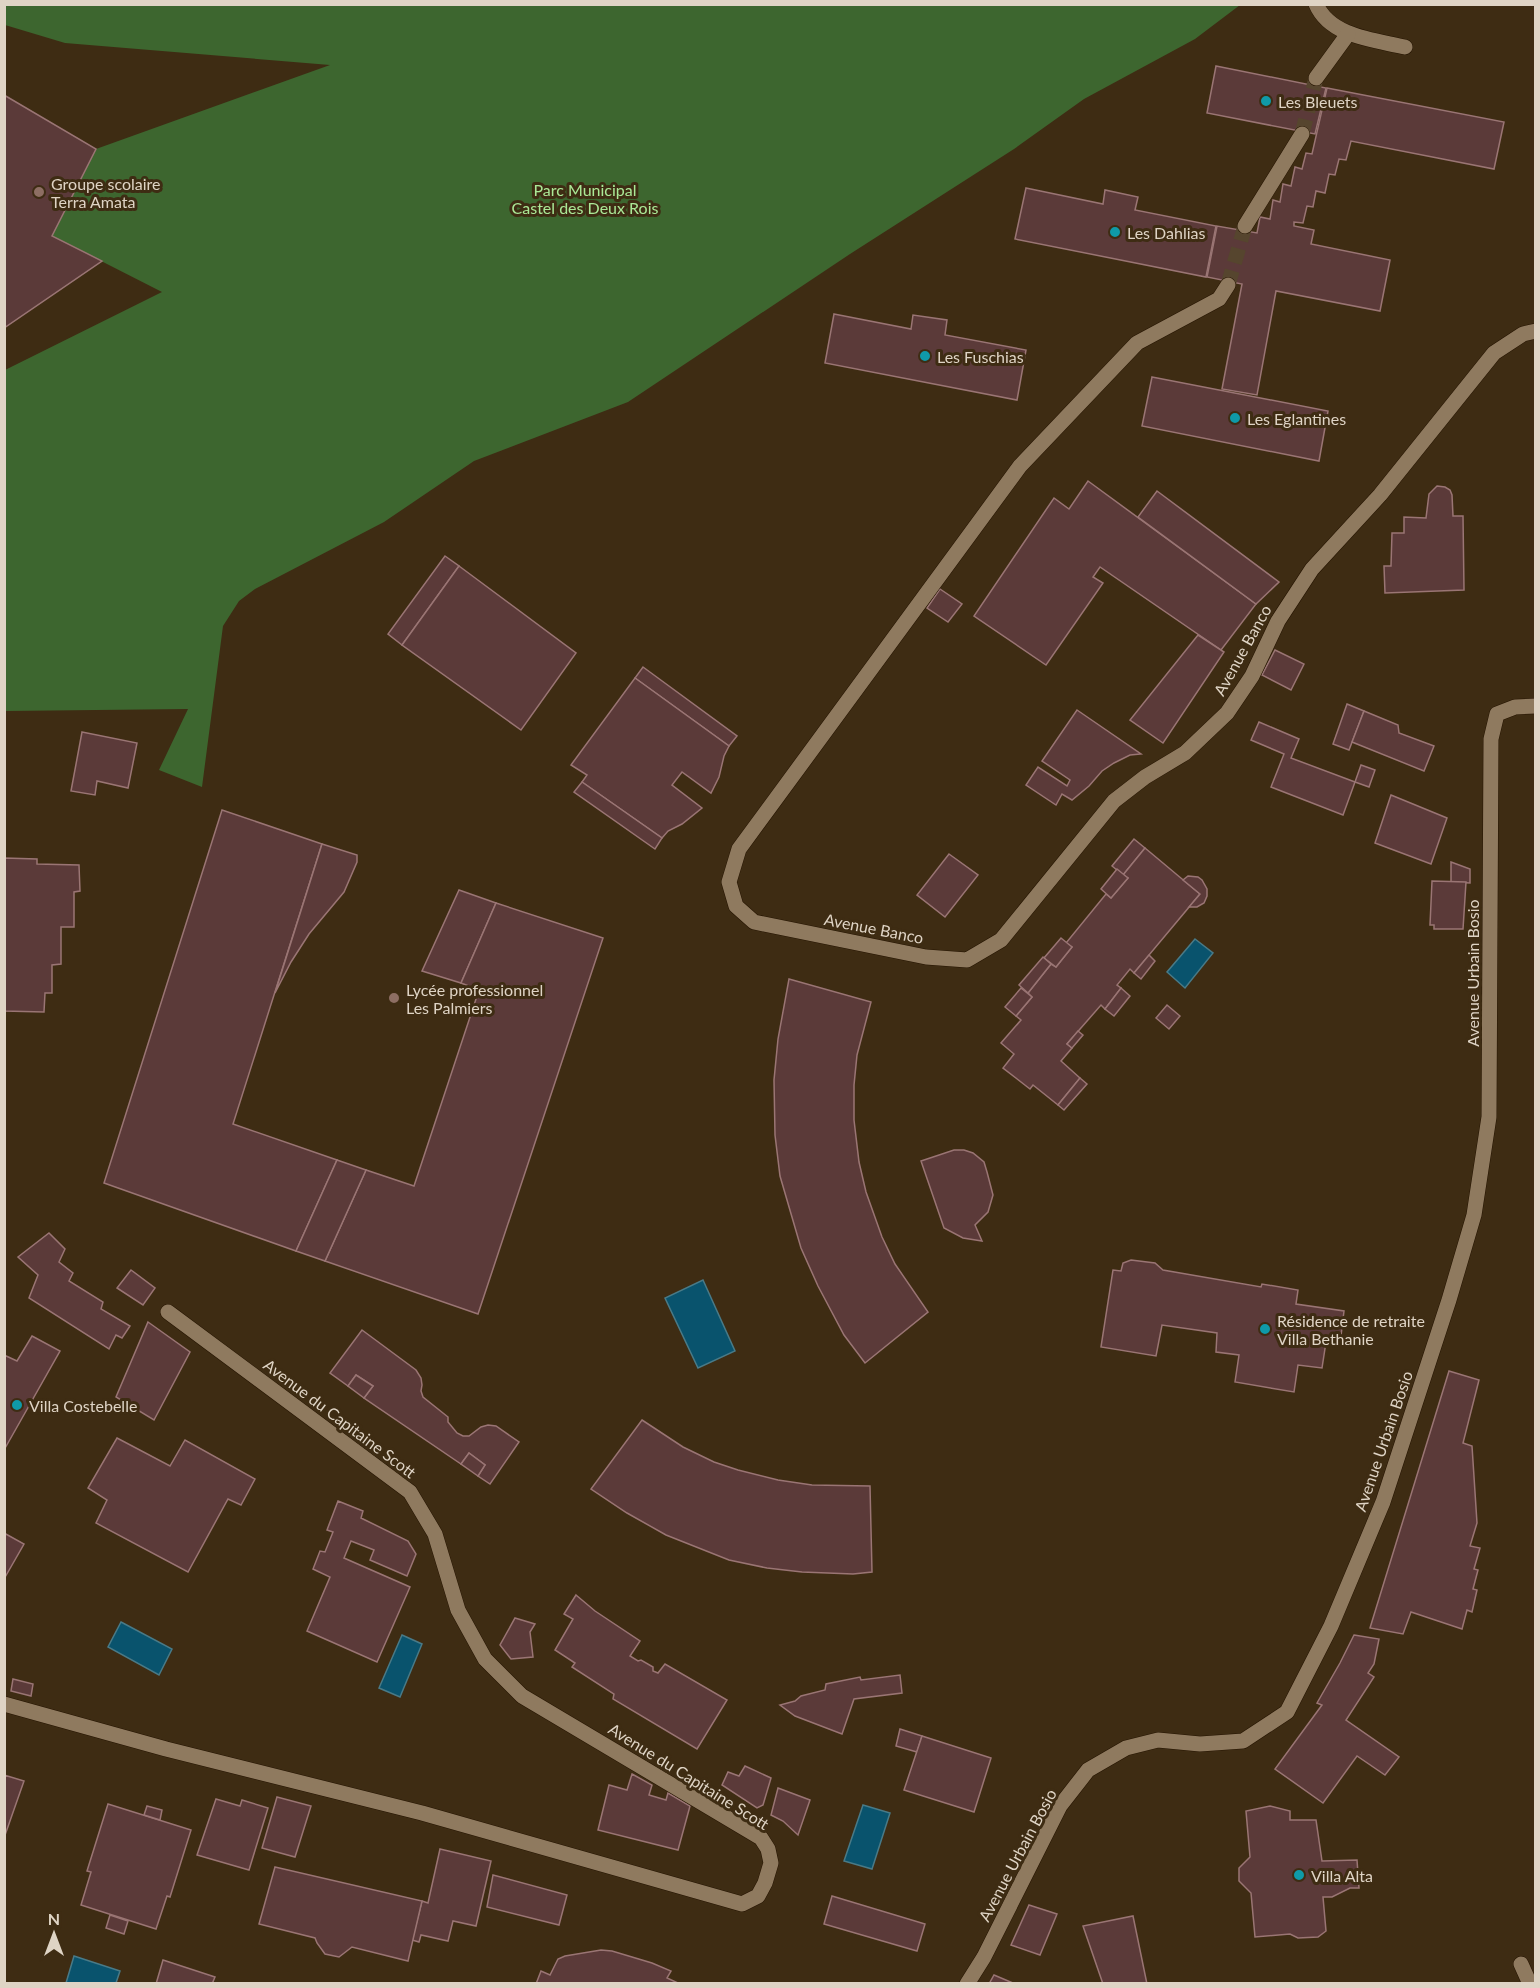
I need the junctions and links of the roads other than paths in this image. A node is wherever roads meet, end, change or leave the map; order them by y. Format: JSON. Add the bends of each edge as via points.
{"nodes":[{"id":1,"x":1316,"y":4,"type":"edge"},
{"id":2,"x":1348,"y":34,"type":"junction"},
{"id":3,"x":1406,"y":46,"type":"dead end"},
{"id":4,"x":1317,"y":78,"type":"tunnel mouth"},
{"id":5,"x":1302,"y":134,"type":"tunnel mouth"},
{"id":6,"x":1245,"y":226,"type":"tunnel mouth"},
{"id":7,"x":1228,"y":285,"type":"tunnel mouth"},
{"id":8,"x":1536,"y":331,"type":"edge"},
{"id":9,"x":1536,"y":706,"type":"edge"},
{"id":10,"x":168,"y":1312,"type":"dead end"},
{"id":11,"x":4,"y":1704,"type":"edge"},
{"id":12,"x":1521,"y":1964,"type":"dead end"},
{"id":13,"x":967,"y":1983,"type":"edge"},
{"id":14,"x":1530,"y":1983,"type":"edge"}],
"edges":[{"from":1,"to":2,"type":"street","via":[[1320,14]]},
{"from":2,"to":3,"type":"street"},
{"from":2,"to":4,"type":"street"},
{"from":5,"to":6,"type":"street"},
{"from":7,"to":8,"type":"street","name":"Avenue Banco","via":[[1219,299],[1137,343],[1020,466],[739,849],[729,882],[736,906],[753,922],[926,957],[968,960],[1001,940],[1114,801],[1185,753],[1227,713],[1312,569],[1380,495],[1494,353],[1523,334]]},
{"from":9,"to":13,"type":"street","name":"Avenue Urbain Bosio","via":[[1515,707],[1497,714],[1491,739],[1489,1117],[1474,1215],[1383,1502],[1331,1626],[1287,1712],[1243,1741],[1200,1744],[1158,1740],[1126,1748],[1088,1770],[1060,1806],[984,1958]]},
{"from":10,"to":11,"type":"street","name":"Avenue du Capitaine Scott","via":[[410,1492],[435,1534],[458,1610],[485,1659],[522,1696],[761,1838],[771,1863],[765,1883],[758,1896],[742,1904],[422,1813]]},
{"from":12,"to":14,"type":"street"}]}
